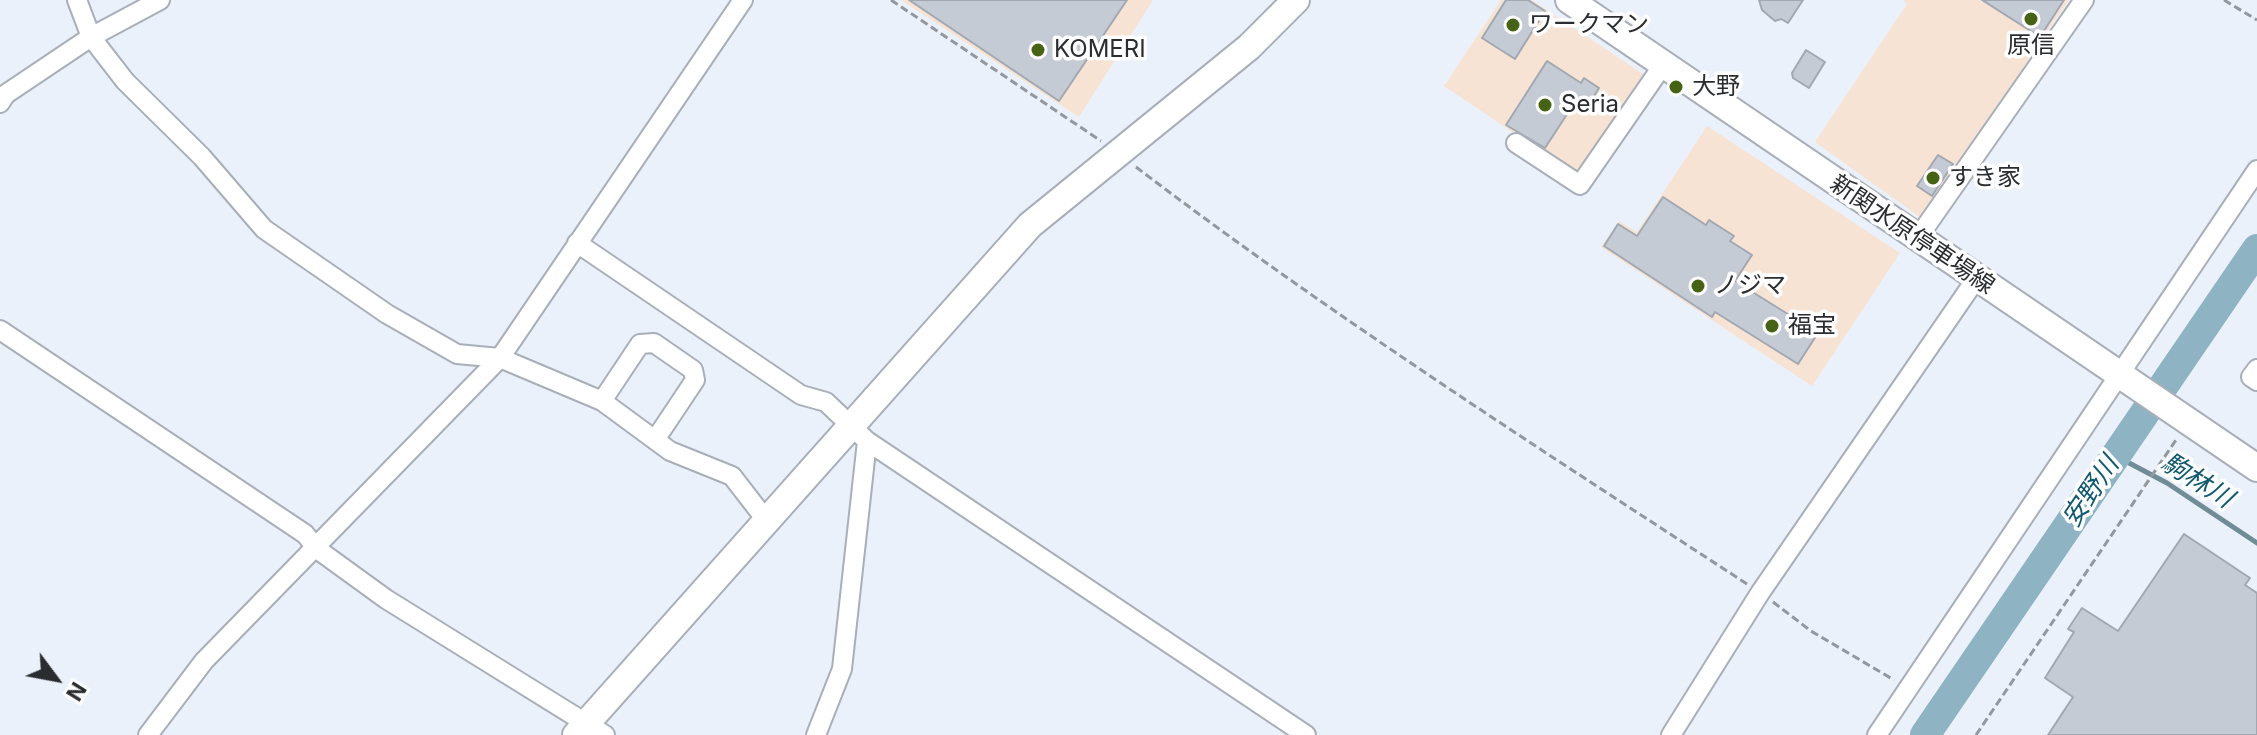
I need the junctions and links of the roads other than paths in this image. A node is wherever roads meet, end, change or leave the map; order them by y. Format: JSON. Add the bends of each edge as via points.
{"nodes":[{"id":1,"x":77,"y":0,"type":"edge"},
{"id":2,"x":160,"y":0,"type":"edge"},
{"id":3,"x":743,"y":0,"type":"edge"},
{"id":4,"x":1296,"y":0,"type":"edge"},
{"id":5,"x":1569,"y":0,"type":"edge"},
{"id":6,"x":2084,"y":0,"type":"edge"},
{"id":7,"x":91,"y":37,"type":"junction"},
{"id":8,"x":1663,"y":65,"type":"junction"},
{"id":9,"x":0,"y":103,"type":"edge"},
{"id":10,"x":1516,"y":143,"type":"dead end"},
{"id":11,"x":2257,"y":170,"type":"edge"},
{"id":12,"x":1917,"y":239,"type":"junction"},
{"id":13,"x":577,"y":243,"type":"junction"},
{"id":14,"x":1976,"y":279,"type":"junction"},
{"id":15,"x":0,"y":330,"type":"edge"},
{"id":16,"x":500,"y":358,"type":"junction"},
{"id":17,"x":2257,"y":369,"type":"edge"},
{"id":18,"x":2121,"y":376,"type":"junction"},
{"id":19,"x":2257,"y":381,"type":"edge"},
{"id":20,"x":602,"y":401,"type":"junction"},
{"id":21,"x":858,"y":433,"type":"junction"},
{"id":22,"x":655,"y":440,"type":"junction"},
{"id":23,"x":2257,"y":468,"type":"edge"},
{"id":24,"x":766,"y":520,"type":"junction"},
{"id":25,"x":317,"y":549,"type":"junction"},
{"id":26,"x":589,"y":731,"type":"edge"},
{"id":27,"x":148,"y":735,"type":"edge"},
{"id":28,"x":816,"y":735,"type":"edge"},
{"id":29,"x":1306,"y":735,"type":"edge"},
{"id":30,"x":1671,"y":735,"type":"edge"},
{"id":31,"x":1877,"y":735,"type":"edge"}],
"edges":[{"from":1,"to":7,"type":"street"},
{"from":2,"to":7,"type":"street"},
{"from":3,"to":13,"type":"street"},
{"from":4,"to":21,"type":"street","via":[[1249,47],[1030,225]]},
{"from":5,"to":8,"type":"street","name":"新関水原停車場線"},
{"from":6,"to":12,"type":"street"},
{"from":7,"to":9,"type":"street"},
{"from":7,"to":16,"type":"street","via":[[125,81],[202,157],[264,229],[387,314],[457,354]]},
{"from":8,"to":10,"type":"street","via":[[1580,185]]},
{"from":8,"to":12,"type":"street","name":"新関水原停車場線"},
{"from":11,"to":18,"type":"street"},
{"from":12,"to":14,"type":"street","name":"新関水原停車場線"},
{"from":13,"to":16,"type":"street"},
{"from":13,"to":21,"type":"street","via":[[801,395],[826,402]]},
{"from":14,"to":18,"type":"street","name":"新関水原停車場線"},
{"from":14,"to":30,"type":"street","via":[[1760,593]]},
{"from":15,"to":25,"type":"street","via":[[305,534]]},
{"from":16,"to":20,"type":"street"},
{"from":16,"to":25,"type":"street"},
{"from":17,"to":19,"type":"street","via":[[2251,377]]},
{"from":18,"to":23,"type":"street","name":"新関水原停車場線"},
{"from":18,"to":31,"type":"street"},
{"from":20,"to":22,"type":"street"},
{"from":20,"to":22,"type":"street","via":[[640,344],[654,343],[693,370],[695,380]]},
{"from":21,"to":24,"type":"street"},
{"from":21,"to":28,"type":"street","via":[[842,669]]},
{"from":21,"to":29,"type":"street"},
{"from":22,"to":24,"type":"street","via":[[685,460],[732,476]]},
{"from":24,"to":26,"type":"street"},
{"from":25,"to":26,"type":"street"},
{"from":25,"to":27,"type":"street","via":[[204,661]]}]}
